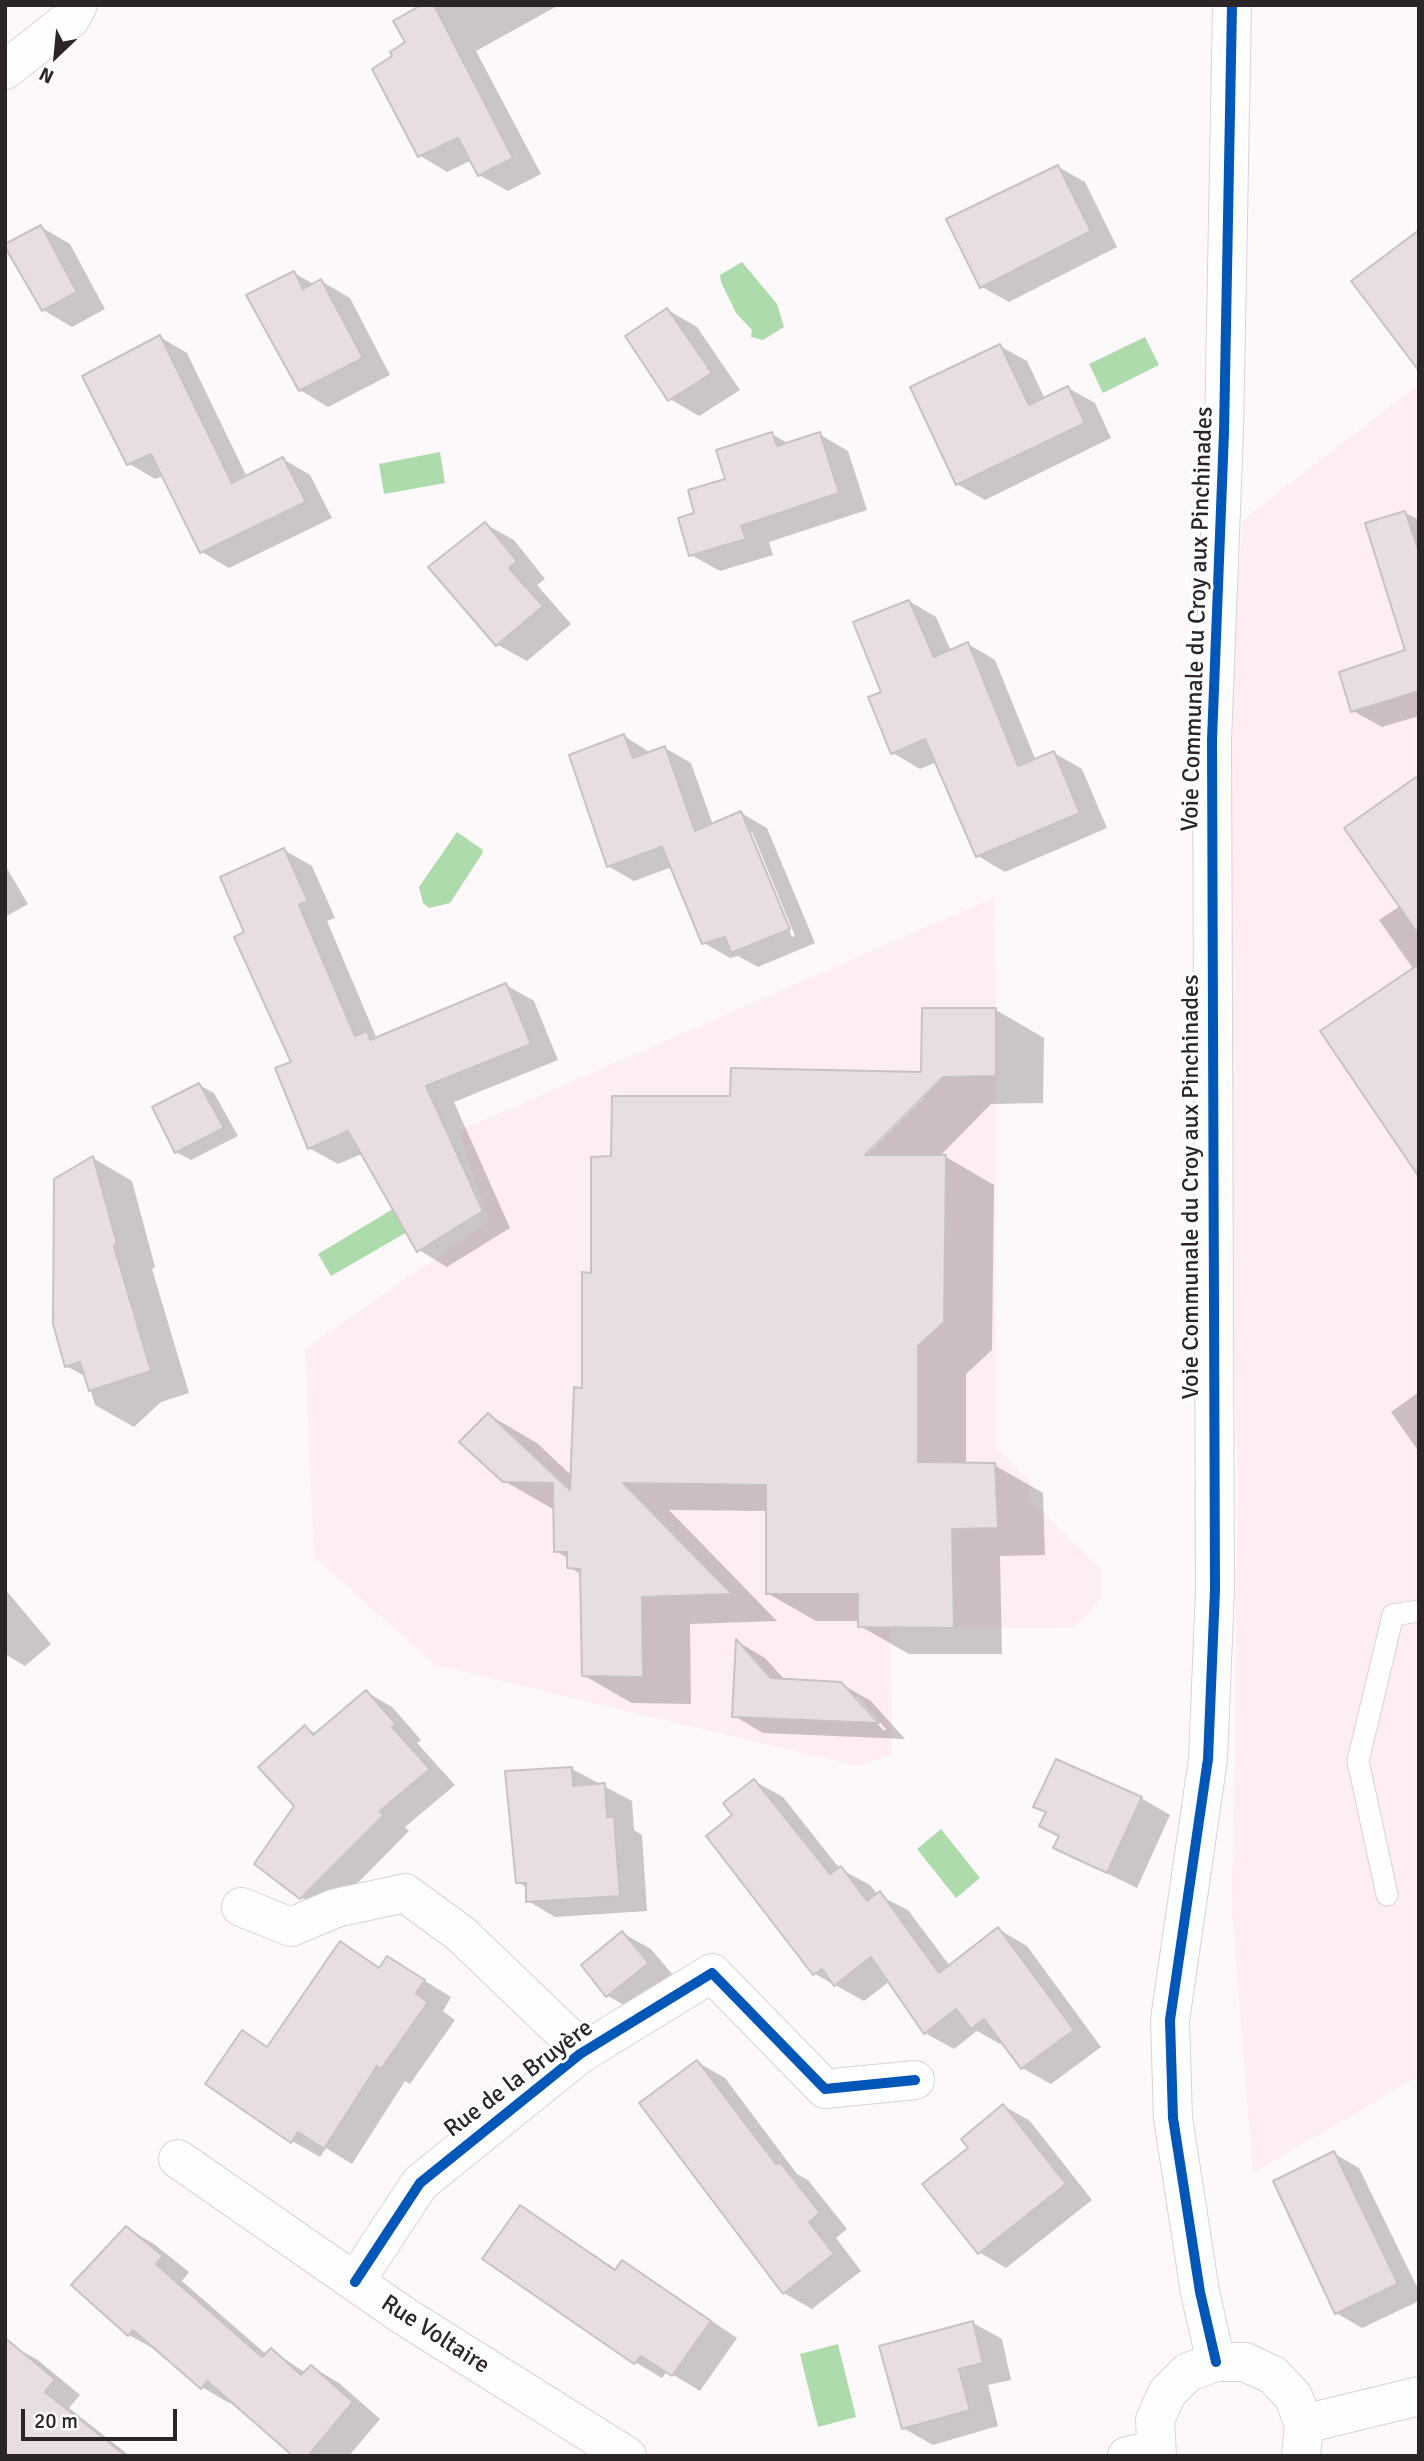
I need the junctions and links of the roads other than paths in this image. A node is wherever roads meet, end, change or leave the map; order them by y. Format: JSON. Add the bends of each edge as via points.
{"nodes":[{"id":1,"x":78,"y":5,"type":"edge"},
{"id":2,"x":1232,"y":5,"type":"edge"},
{"id":3,"x":5,"y":69,"type":"edge"},
{"id":4,"x":1419,"y":1611,"type":"edge"},
{"id":5,"x":1387,"y":1895,"type":"dead end"},
{"id":6,"x":241,"y":1907,"type":"dead end"},
{"id":7,"x":584,"y":2052,"type":"junction"},
{"id":8,"x":915,"y":2080,"type":"dead end"},
{"id":9,"x":178,"y":2159,"type":"dead end"},
{"id":10,"x":355,"y":2282,"type":"junction"},
{"id":11,"x":1216,"y":2361,"type":"junction"},
{"id":12,"x":1419,"y":2396,"type":"edge"},
{"id":13,"x":1302,"y":2440,"type":"edge"},
{"id":14,"x":603,"y":2450,"type":"edge"},
{"id":15,"x":1146,"y":2454,"type":"edge"}],
"edges":[{"from":1,"to":3,"type":"street","via":[[70,19]]},
{"from":2,"to":11,"type":"street","name":"Voie Communale du Croy aux Pinchinades","via":[[1224,432],[1212,740],[1215,1590],[1208,1759],[1170,2020],[1173,2118],[1200,2291]]},
{"from":4,"to":5,"type":"lane","via":[[1393,1615],[1358,1761]]},
{"from":6,"to":7,"type":"street","via":[[291,1927],[336,1908],[405,1893],[461,1934]]},
{"from":7,"to":8,"type":"street","name":"Rue de la Bruyère","via":[[712,1973],[825,2089]]},
{"from":7,"to":10,"type":"street","name":"Rue de la Bruyère","via":[[420,2183]]},
{"from":9,"to":10,"type":"street","name":"Rue Voltaire"},
{"from":10,"to":14,"type":"street","name":"Rue Voltaire"},
{"from":11,"to":13,"type":"street","via":[[1245,2362],[1273,2375],[1293,2396]]},
{"from":11,"to":15,"type":"street","via":[[1188,2372],[1167,2393]]},
{"from":12,"to":13,"type":"street"}]}
